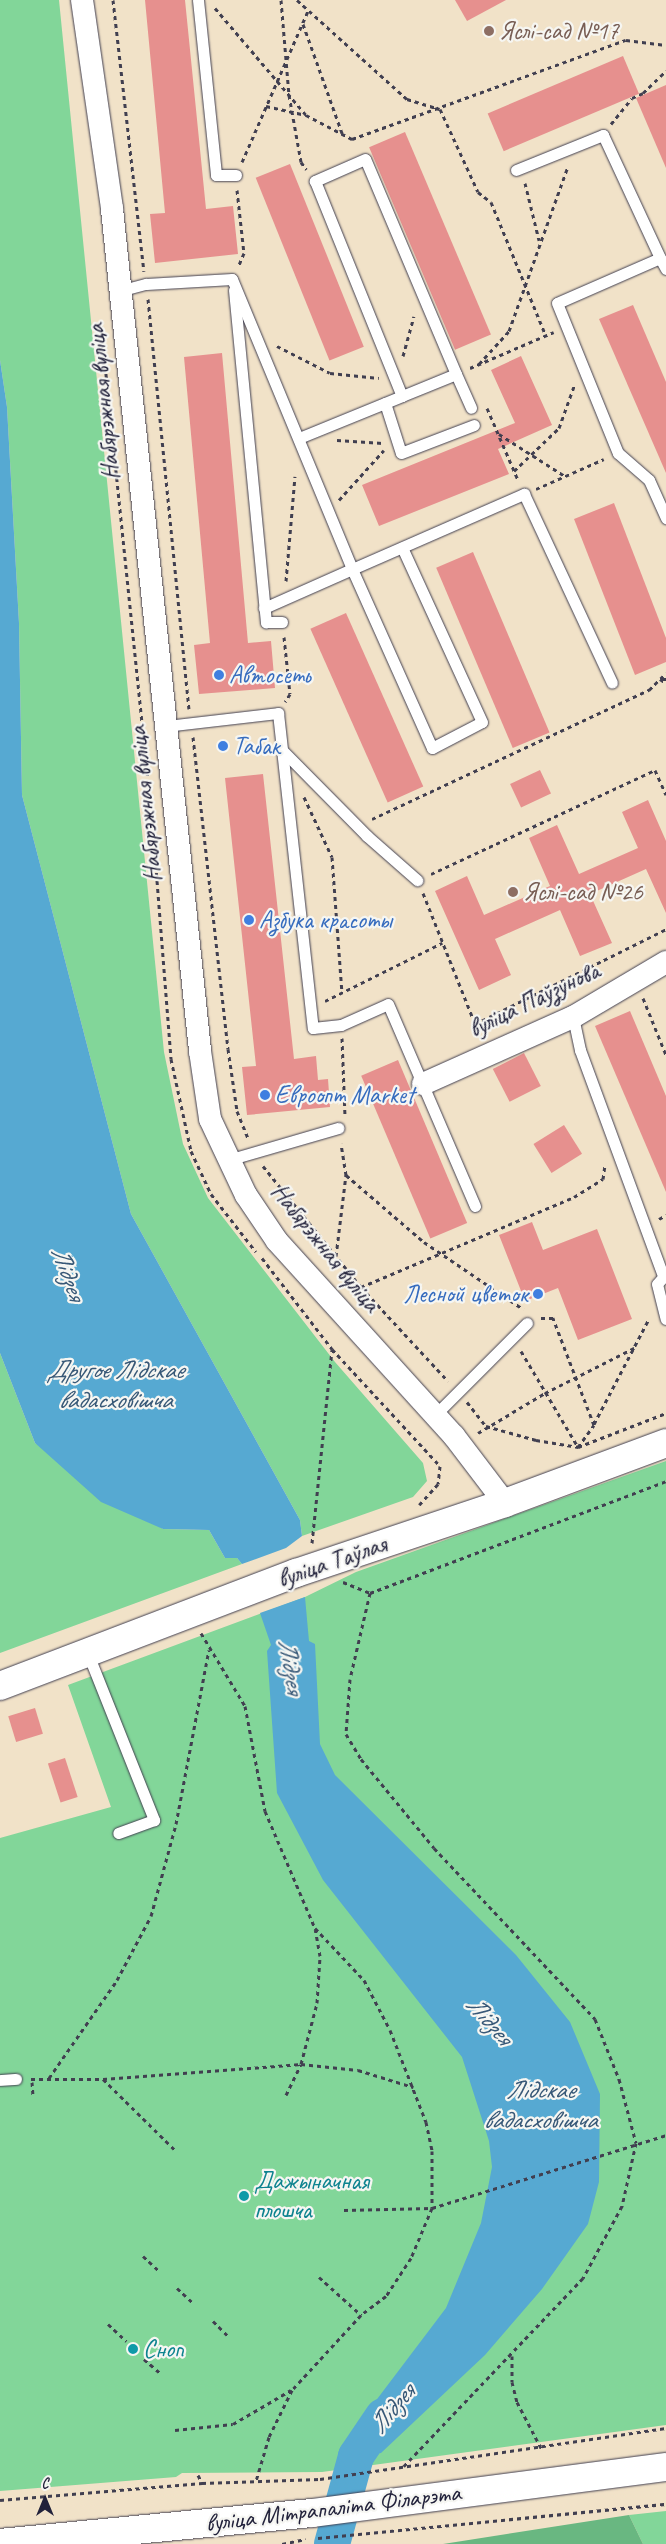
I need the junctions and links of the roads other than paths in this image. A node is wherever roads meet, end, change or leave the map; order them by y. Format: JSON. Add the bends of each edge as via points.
{"nodes":[{"id":1,"x":82,"y":0,"type":"edge"},
{"id":2,"x":198,"y":0,"type":"edge"},
{"id":3,"x":518,"y":169,"type":"road end"},
{"id":4,"x":236,"y":175,"type":"road end"},
{"id":5,"x":660,"y":258,"type":"junction"},
{"id":6,"x":666,"y":269,"type":"edge"},
{"id":7,"x":232,"y":278,"type":"junction"},
{"id":8,"x":119,"y":291,"type":"junction"},
{"id":9,"x":456,"y":374,"type":"junction"},
{"id":10,"x":402,"y":396,"type":"junction"},
{"id":11,"x":385,"y":403,"type":"junction"},
{"id":12,"x":471,"y":408,"type":"dead end"},
{"id":13,"x":474,"y":425,"type":"dead end"},
{"id":14,"x":299,"y":438,"type":"junction"},
{"id":15,"x":666,"y":518,"type":"edge"},
{"id":16,"x":402,"y":547,"type":"junction"},
{"id":17,"x":352,"y":569,"type":"junction"},
{"id":18,"x":264,"y":608,"type":"junction"},
{"id":19,"x":282,"y":622,"type":"road end"},
{"id":20,"x":612,"y":683,"type":"dead end"},
{"id":21,"x":166,"y":726,"type":"junction"},
{"id":22,"x":283,"y":750,"type":"junction"},
{"id":23,"x":418,"y":880,"type":"road end"},
{"id":24,"x":666,"y":962,"type":"edge"},
{"id":25,"x":572,"y":1017,"type":"junction"},
{"id":26,"x":423,"y":1084,"type":"junction"},
{"id":27,"x":338,"y":1128,"type":"road end"},
{"id":28,"x":228,"y":1160,"type":"junction"},
{"id":29,"x":474,"y":1206,"type":"dead end"},
{"id":30,"x":664,"y":1275,"type":"edge"},
{"id":31,"x":527,"y":1318,"type":"road end"},
{"id":32,"x":666,"y":1319,"type":"edge"},
{"id":33,"x":435,"y":1415,"type":"junction"},
{"id":34,"x":666,"y":1443,"type":"edge"},
{"id":35,"x":505,"y":1502,"type":"junction"},
{"id":36,"x":88,"y":1654,"type":"junction"},
{"id":37,"x":2,"y":1680,"type":"edge"},
{"id":38,"x":118,"y":1832,"type":"dead end"},
{"id":39,"x":16,"y":2079,"type":"road end"},
{"id":40,"x":0,"y":2080,"type":"edge"},
{"id":41,"x":664,"y":2471,"type":"edge"},
{"id":42,"x":0,"y":2544,"type":"edge"}],
"edges":[{"from":1,"to":8,"type":"street","name":"Набярэжная вуліца","via":[[112,209]]},
{"from":2,"to":4,"type":"lane","via":[[216,176]]},
{"from":3,"to":5,"type":"lane","via":[[603,134]]},
{"from":5,"to":6,"type":"lane"},
{"from":5,"to":15,"type":"lane","via":[[557,303],[618,453],[650,480]]},
{"from":7,"to":8,"type":"lane","via":[[146,284]]},
{"from":7,"to":14,"type":"lane"},
{"from":7,"to":18,"type":"lane"},
{"from":8,"to":21,"type":"street","name":"Набярэжная вуліца"},
{"from":9,"to":10,"type":"lane"},
{"from":9,"to":10,"type":"lane","via":[[365,159],[315,180]]},
{"from":9,"to":12,"type":"lane"},
{"from":10,"to":11,"type":"lane"},
{"from":11,"to":13,"type":"lane","via":[[401,453]]},
{"from":11,"to":14,"type":"lane"},
{"from":14,"to":17,"type":"lane"},
{"from":16,"to":17,"type":"lane"},
{"from":16,"to":17,"type":"lane","via":[[482,722],[432,748]]},
{"from":16,"to":20,"type":"lane","via":[[524,494]]},
{"from":17,"to":18,"type":"lane"},
{"from":18,"to":19,"type":"lane","via":[[266,622]]},
{"from":21,"to":22,"type":"lane","via":[[278,713]]},
{"from":21,"to":28,"type":"street","name":"Набярэжная вуліца","via":[[204,1084],[210,1119]]},
{"from":22,"to":23,"type":"lane","via":[[358,826]]},
{"from":22,"to":26,"type":"lane","via":[[313,1028],[341,1025],[388,1004]]},
{"from":24,"to":25,"type":"street","name":"вуліца Паўзунова"},
{"from":25,"to":26,"type":"street","name":"вуліца Паўзунова"},
{"from":25,"to":30,"type":"lane","via":[[580,1050]]},
{"from":26,"to":29,"type":"lane"},
{"from":27,"to":28,"type":"lane"},
{"from":28,"to":33,"type":"street","name":"Набярэжная вуліца","via":[[246,1195],[277,1241]]},
{"from":30,"to":32,"type":"lane","via":[[657,1284]]},
{"from":31,"to":33,"type":"lane"},
{"from":33,"to":35,"type":"street","name":"Набярэжная вуліца"},
{"from":34,"to":35,"type":"main road","name":"вуліца Таўлая"},
{"from":35,"to":36,"type":"main road","name":"вуліца Таўлая","via":[[300,1561],[250,1591]]},
{"from":36,"to":37,"type":"main road","name":"вуліца Таўлая"},
{"from":36,"to":38,"type":"lane","via":[[154,1820]]},
{"from":39,"to":40,"type":"lane"},
{"from":41,"to":42,"type":"main road","name":"вуліца Мітрапаліта Філарэта","via":[[312,2513]]}]}
